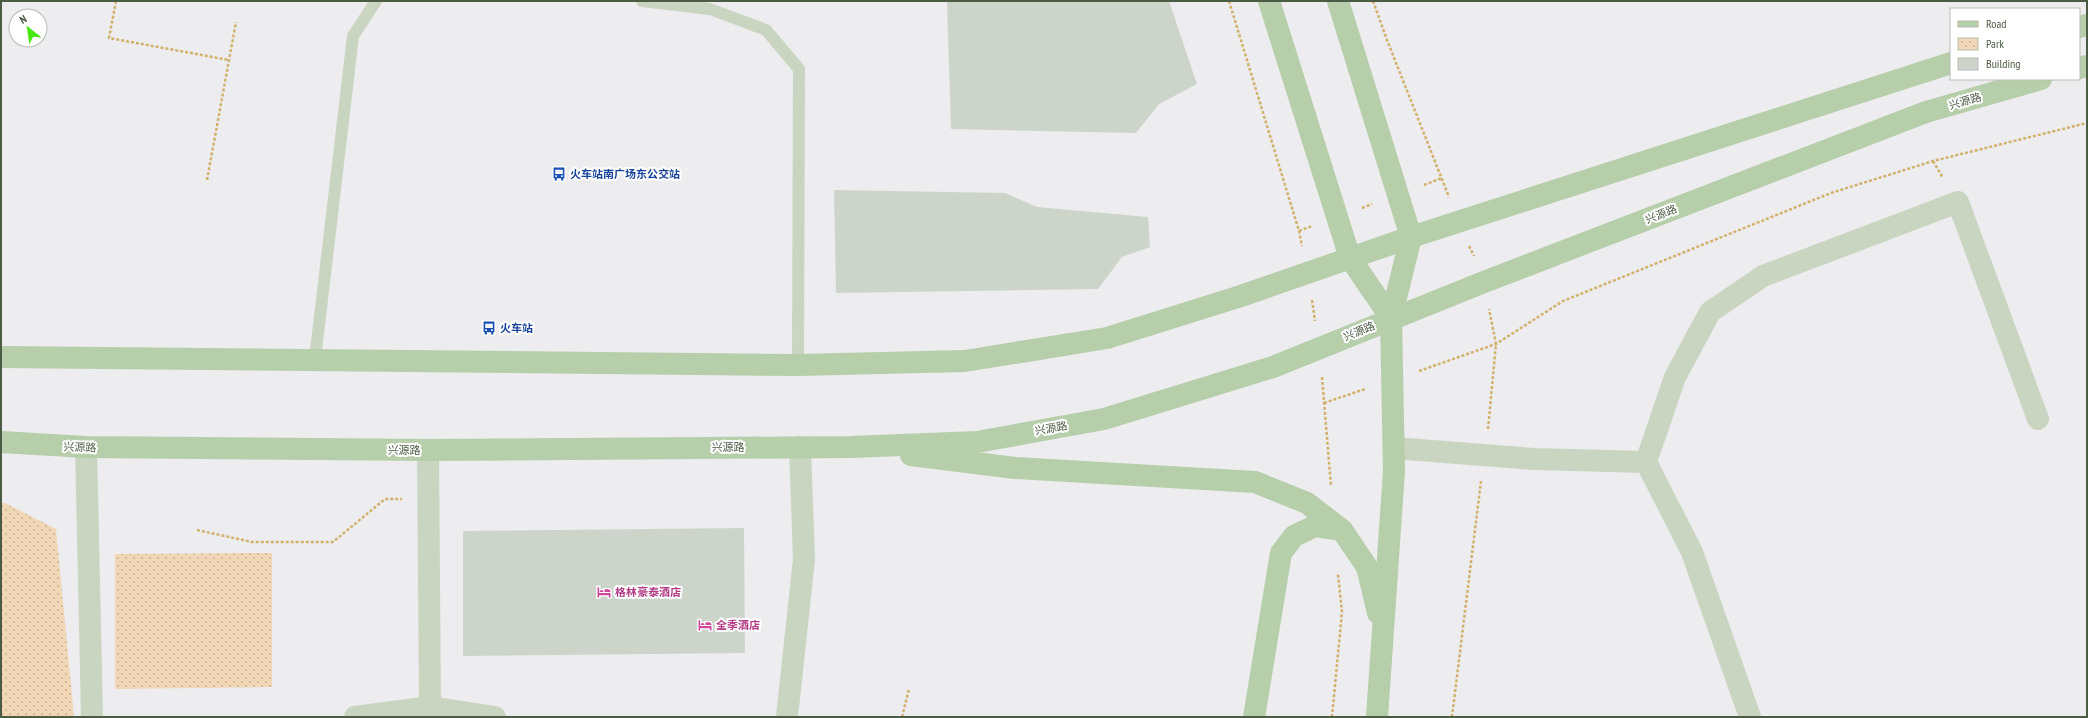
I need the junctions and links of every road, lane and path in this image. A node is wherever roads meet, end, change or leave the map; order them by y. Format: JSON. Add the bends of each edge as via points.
{"nodes":[{"id":1,"x":116,"y":1,"type":"edge"},
{"id":2,"x":376,"y":1,"type":"edge"},
{"id":3,"x":642,"y":1,"type":"edge"},
{"id":4,"x":1269,"y":1,"type":"edge"},
{"id":5,"x":1338,"y":1,"type":"edge"},
{"id":6,"x":1373,"y":1,"type":"edge"},
{"id":7,"x":236,"y":22,"type":"dead end"},
{"id":8,"x":229,"y":60,"type":"junction"},
{"id":9,"x":1950,"y":63,"type":"edge"},
{"id":10,"x":2038,"y":80,"type":"edge"},
{"id":11,"x":2087,"y":123,"type":"edge"},
{"id":12,"x":207,"y":180,"type":"dead end"},
{"id":13,"x":1459,"y":221,"type":"junction"},
{"id":14,"x":1411,"y":236,"type":"junction"},
{"id":15,"x":1350,"y":258,"type":"junction"},
{"id":16,"x":1484,"y":282,"type":"junction"},
{"id":17,"x":1391,"y":318,"type":"junction"},
{"id":18,"x":1496,"y":344,"type":"junction"},
{"id":19,"x":1,"y":357,"type":"edge"},
{"id":20,"x":315,"y":360,"type":"junction"},
{"id":21,"x":798,"y":365,"type":"junction"},
{"id":22,"x":2038,"y":419,"type":"dead end"},
{"id":23,"x":1,"y":442,"type":"edge"},
{"id":24,"x":800,"y":447,"type":"junction"},
{"id":25,"x":851,"y":447,"type":"junction"},
{"id":26,"x":86,"y":448,"type":"junction"},
{"id":27,"x":1394,"y":448,"type":"junction"},
{"id":28,"x":428,"y":450,"type":"junction"},
{"id":29,"x":1485,"y":454,"type":"junction"},
{"id":30,"x":1646,"y":462,"type":"junction"},
{"id":31,"x":428,"y":498,"type":"junction"},
{"id":32,"x":197,"y":530,"type":"dead end"},
{"id":33,"x":1342,"y":530,"type":"junction"},
{"id":34,"x":1383,"y":632,"type":"junction"},
{"id":35,"x":909,"y":689,"type":"dead end"},
{"id":36,"x":430,"y":707,"type":"junction"},
{"id":37,"x":92,"y":717,"type":"edge"},
{"id":38,"x":355,"y":717,"type":"edge"},
{"id":39,"x":496,"y":717,"type":"edge"},
{"id":40,"x":787,"y":717,"type":"edge"},
{"id":41,"x":902,"y":717,"type":"edge"},
{"id":42,"x":1254,"y":717,"type":"edge"},
{"id":43,"x":1377,"y":717,"type":"edge"},
{"id":44,"x":1452,"y":717,"type":"edge"},
{"id":45,"x":1750,"y":717,"type":"edge"}],
"edges":[{"from":1,"to":8,"type":"path","via":[[109,38]]},
{"from":2,"to":20,"type":"lane","via":[[353,36]]},
{"from":3,"to":21,"type":"lane","via":[[710,9],[766,30],[799,69]]},
{"from":4,"to":15,"type":"main road"},
{"from":5,"to":14,"type":"main road"},
{"from":6,"to":13,"type":"path","via":[[1386,40]]},
{"from":7,"to":8,"type":"path"},
{"from":8,"to":12,"type":"path"},
{"from":9,"to":13,"type":"main road"},
{"from":10,"to":16,"type":"main road","name":"兴源路","via":[[1926,112]]},
{"from":11,"to":18,"type":"path","via":[[1933,161],[1831,193],[1563,301]]},
{"from":13,"to":14,"type":"main road"},
{"from":13,"to":16,"type":"path"},
{"from":14,"to":15,"type":"main road"},
{"from":14,"to":17,"type":"main road"},
{"from":15,"to":17,"type":"main road"},
{"from":15,"to":21,"type":"main road","via":[[1241,296],[1107,338],[965,360]]},
{"from":16,"to":17,"type":"main road","name":"兴源路"},
{"from":16,"to":18,"type":"path"},
{"from":17,"to":25,"type":"main road","name":"兴源路","via":[[1274,367],[1104,419],[977,442]]},
{"from":17,"to":27,"type":"main road"},
{"from":18,"to":29,"type":"path"},
{"from":19,"to":20,"type":"main road"},
{"from":20,"to":21,"type":"main road"},
{"from":22,"to":30,"type":"street","via":[[1958,202],[1763,276],[1710,312],[1674,377]]},
{"from":23,"to":26,"type":"main road","name":"兴源路"},
{"from":24,"to":25,"type":"main road","name":"兴源路"},
{"from":24,"to":28,"type":"main road","name":"兴源路"},
{"from":24,"to":40,"type":"street","via":[[804,559]]},
{"from":25,"to":33,"type":"main road","via":[[1015,468],[1255,482],[1307,502]]},
{"from":26,"to":28,"type":"main road","name":"兴源路"},
{"from":26,"to":37,"type":"street"},
{"from":27,"to":29,"type":"street"},
{"from":27,"to":34,"type":"main road"},
{"from":28,"to":31,"type":"street"},
{"from":29,"to":30,"type":"street"},
{"from":29,"to":44,"type":"path"},
{"from":30,"to":45,"type":"street","via":[[1692,552]]},
{"from":31,"to":32,"type":"path","via":[[385,499],[333,542],[252,542]]},
{"from":31,"to":36,"type":"street"},
{"from":33,"to":34,"type":"main road","via":[[1367,567]]},
{"from":33,"to":42,"type":"main road","via":[[1315,526],[1294,536],[1281,553]]},
{"from":34,"to":43,"type":"main road"},
{"from":35,"to":41,"type":"path"},
{"from":36,"to":38,"type":"street"},
{"from":36,"to":39,"type":"street"}]}
